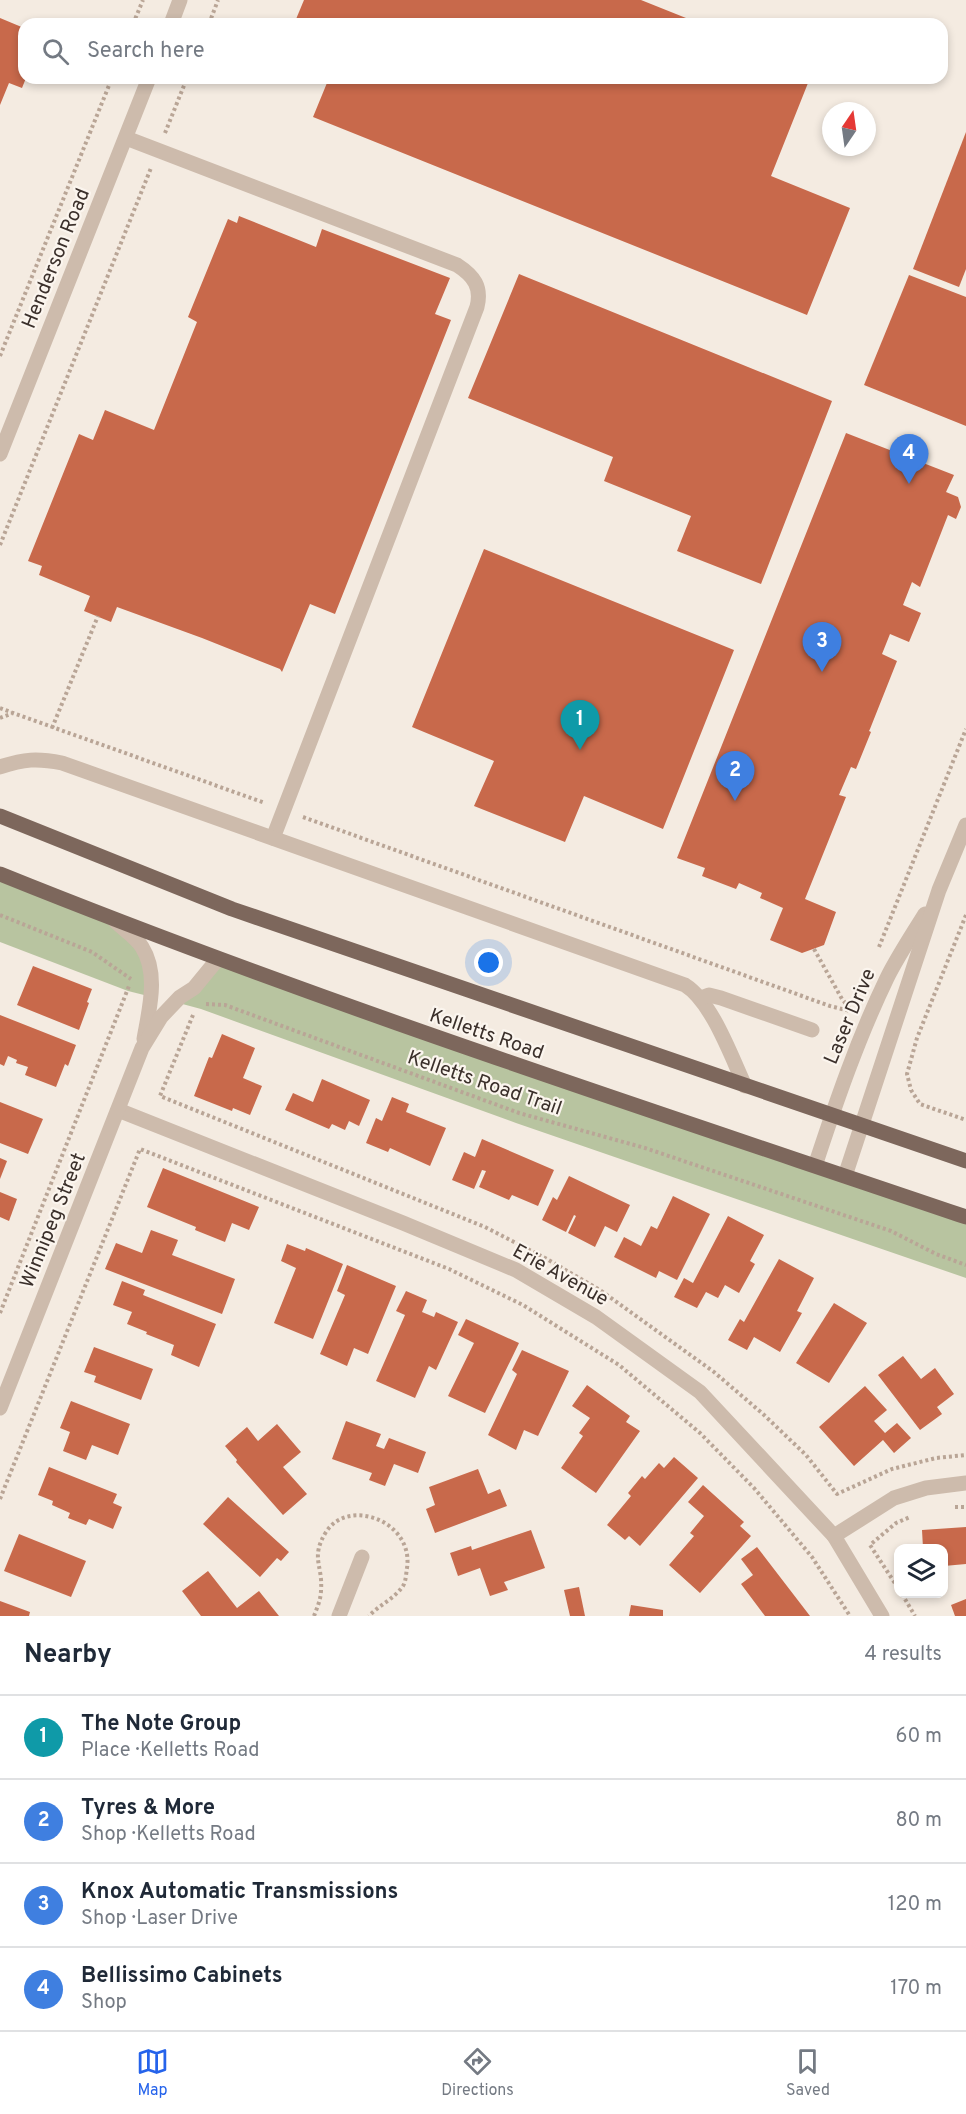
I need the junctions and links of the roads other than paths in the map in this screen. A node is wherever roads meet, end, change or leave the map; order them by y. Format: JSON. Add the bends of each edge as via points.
{"nodes":[{"id":1,"x":180,"y":0,"type":"edge"},
{"id":2,"x":173,"y":18,"type":"edge"},
{"id":3,"x":147,"y":84,"type":"edge"},
{"id":4,"x":126,"y":138,"type":"junction"},
{"id":5,"x":0,"y":454,"type":"edge"},
{"id":6,"x":0,"y":767,"type":"edge"},
{"id":7,"x":0,"y":816,"type":"edge"},
{"id":8,"x":966,"y":825,"type":"edge"},
{"id":9,"x":273,"y":838,"type":"junction"},
{"id":10,"x":0,"y":874,"type":"edge"},
{"id":11,"x":939,"y":890,"type":"junction"},
{"id":12,"x":115,"y":921,"type":"junction"},
{"id":13,"x":217,"y":960,"type":"junction"},
{"id":14,"x":701,"y":998,"type":"junction"},
{"id":15,"x":812,"y":1030,"type":"dead end"},
{"id":16,"x":142,"y":1048,"type":"junction"},
{"id":17,"x":744,"y":1086,"type":"junction"},
{"id":18,"x":118,"y":1110,"type":"junction"},
{"id":19,"x":831,"y":1116,"type":"junction"},
{"id":20,"x":863,"y":1126,"type":"junction"},
{"id":21,"x":966,"y":1161,"type":"edge"},
{"id":22,"x":815,"y":1166,"type":"junction"},
{"id":23,"x":845,"y":1176,"type":"junction"},
{"id":24,"x":966,"y":1217,"type":"edge"},
{"id":25,"x":0,"y":1408,"type":"edge"},
{"id":26,"x":966,"y":1483,"type":"edge"},
{"id":27,"x":834,"y":1536,"type":"junction"},
{"id":28,"x":363,"y":1557,"type":"dead end"},
{"id":29,"x":339,"y":1616,"type":"edge"},
{"id":30,"x":882,"y":1616,"type":"edge"}],
"edges":[{"from":1,"to":2,"type":"street"},
{"from":3,"to":4,"type":"street","name":"Henderson Road"},
{"from":4,"to":5,"type":"street","name":"Henderson Road"},
{"from":4,"to":9,"type":"street","via":[[457,265],[476,282],[480,295]]},
{"from":6,"to":9,"type":"street","via":[[22,759],[62,763]]},
{"from":7,"to":17,"type":"main road","name":"Kelletts Road","via":[[232,909]]},
{"from":8,"to":11,"type":"street","name":"Laser Drive"},
{"from":9,"to":14,"type":"street","via":[[685,985]]},
{"from":10,"to":12,"type":"main road","name":"Kelletts Road"},
{"from":11,"to":19,"type":"street","name":"Laser Drive","via":[[889,975]]},
{"from":11,"to":20,"type":"street","name":"Laser Drive"},
{"from":12,"to":13,"type":"main road","name":"Kelletts Road"},
{"from":12,"to":16,"type":"street","name":"Winnipeg Street","via":[[142,947],[149,968],[152,987]]},
{"from":13,"to":16,"type":"street","name":"Winnipeg Street","via":[[194,988],[161,1017]]},
{"from":13,"to":22,"type":"main road","name":"Kelletts Road"},
{"from":14,"to":15,"type":"street","via":[[721,998]]},
{"from":14,"to":17,"type":"street"},
{"from":16,"to":18,"type":"street","name":"Winnipeg Street"},
{"from":17,"to":19,"type":"main road","name":"Kelletts Road"},
{"from":18,"to":25,"type":"street","name":"Winnipeg Street"},
{"from":18,"to":27,"type":"street","name":"Erie Avenue","via":[[516,1270],[596,1317],[699,1392]]},
{"from":19,"to":20,"type":"main road","name":"Kelletts Road"},
{"from":19,"to":22,"type":"street","name":"Laser Drive"},
{"from":20,"to":21,"type":"main road","name":"Kelletts Road"},
{"from":20,"to":23,"type":"street","name":"Laser Drive"},
{"from":22,"to":23,"type":"main road","name":"Kelletts Road"},
{"from":23,"to":24,"type":"main road","name":"Kelletts Road"},
{"from":26,"to":27,"type":"street","via":[[926,1488],[894,1498]]},
{"from":27,"to":30,"type":"street","name":"Erie Avenue"},
{"from":28,"to":29,"type":"street"}]}
